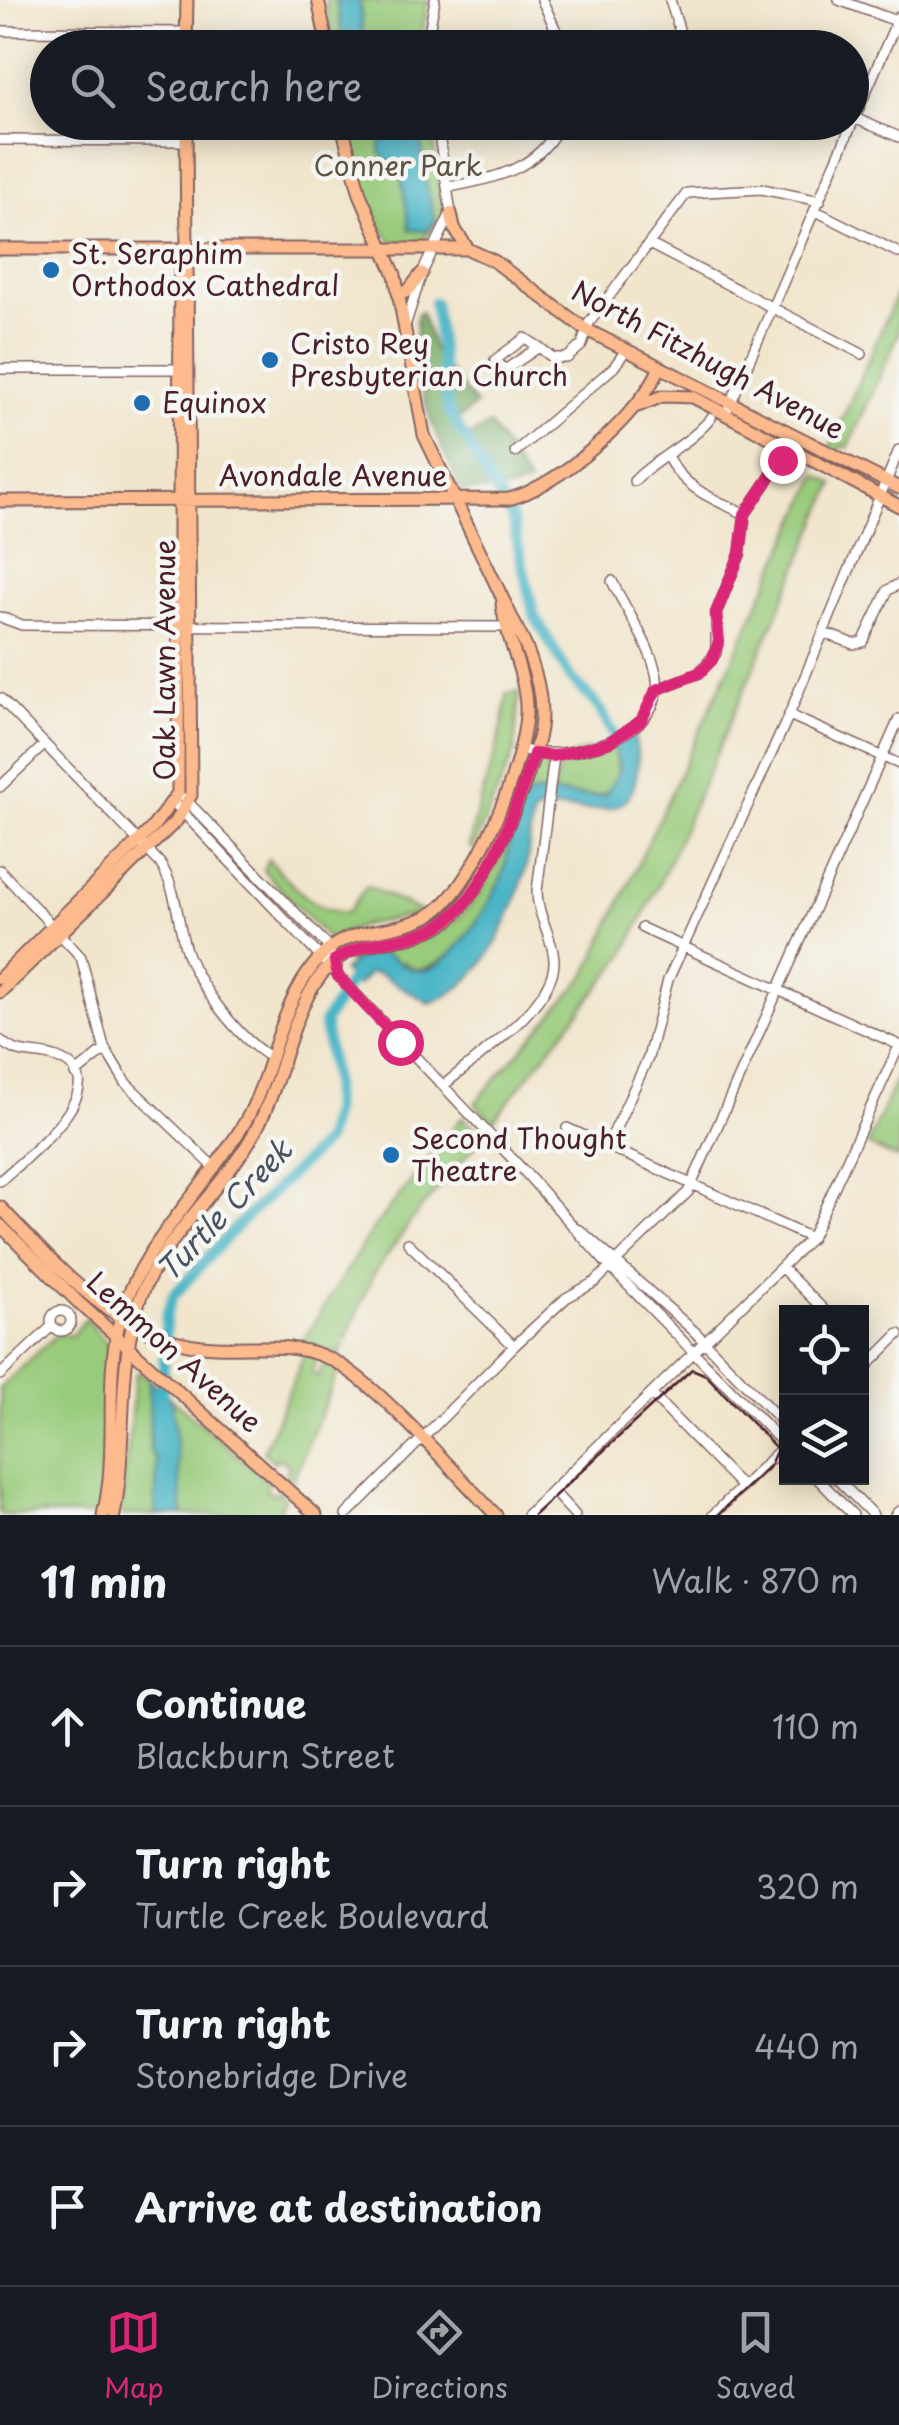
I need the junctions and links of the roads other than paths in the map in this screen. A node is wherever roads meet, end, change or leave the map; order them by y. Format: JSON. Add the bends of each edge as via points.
{"nodes":[{"id":1,"x":186,"y":0,"type":"edge"},
{"id":2,"x":318,"y":0,"type":"edge"},
{"id":3,"x":435,"y":0,"type":"edge"},
{"id":4,"x":542,"y":0,"type":"edge"},
{"id":5,"x":670,"y":0,"type":"edge"},
{"id":6,"x":838,"y":0,"type":"edge"},
{"id":7,"x":898,"y":20,"type":"edge"},
{"id":8,"x":186,"y":30,"type":"edge"},
{"id":9,"x":324,"y":30,"type":"edge"},
{"id":10,"x":429,"y":30,"type":"edge"},
{"id":11,"x":556,"y":30,"type":"edge"},
{"id":12,"x":679,"y":30,"type":"edge"},
{"id":13,"x":0,"y":31,"type":"edge"},
{"id":14,"x":30,"y":32,"type":"edge"},
{"id":15,"x":869,"y":83,"type":"edge"},
{"id":16,"x":869,"y":124,"type":"edge"},
{"id":17,"x":899,"y":137,"type":"edge"},
{"id":18,"x":0,"y":140,"type":"edge"},
{"id":19,"x":346,"y":140,"type":"edge"},
{"id":20,"x":440,"y":140,"type":"edge"},
{"id":21,"x":550,"y":140,"type":"edge"},
{"id":22,"x":844,"y":140,"type":"edge"},
{"id":23,"x":186,"y":141,"type":"joint"},
{"id":24,"x":448,"y":186,"type":"junction"},
{"id":25,"x":818,"y":206,"type":"junction"},
{"id":26,"x":451,"y":213,"type":"junction"},
{"id":27,"x":648,"y":244,"type":"junction"},
{"id":28,"x":384,"y":248,"type":"junction"},
{"id":29,"x":437,"y":248,"type":"junction"},
{"id":30,"x":0,"y":249,"type":"edge"},
{"id":31,"x":185,"y":249,"type":"junction"},
{"id":32,"x":468,"y":249,"type":"junction"},
{"id":33,"x":899,"y":252,"type":"edge"},
{"id":34,"x":422,"y":272,"type":"junction"},
{"id":35,"x":400,"y":294,"type":"junction"},
{"id":36,"x":774,"y":308,"type":"junction"},
{"id":37,"x":406,"y":327,"type":"junction"},
{"id":38,"x":585,"y":329,"type":"junction"},
{"id":39,"x":538,"y":348,"type":"dead end"},
{"id":40,"x":626,"y":350,"type":"junction"},
{"id":41,"x":862,"y":354,"type":"dead end"},
{"id":42,"x":660,"y":367,"type":"junction"},
{"id":43,"x":0,"y":369,"type":"edge"},
{"id":44,"x":185,"y":369,"type":"junction"},
{"id":45,"x":693,"y":396,"type":"joint"},
{"id":46,"x":634,"y":408,"type":"junction"},
{"id":47,"x":728,"y":409,"type":"junction"},
{"id":48,"x":711,"y":418,"type":"dead end"},
{"id":49,"x":786,"y":448,"type":"junction"},
{"id":50,"x":899,"y":450,"type":"edge"},
{"id":51,"x":515,"y":452,"type":"dead end"},
{"id":52,"x":667,"y":456,"type":"junction"},
{"id":53,"x":634,"y":481,"type":"dead end"},
{"id":54,"x":885,"y":482,"type":"junction"},
{"id":55,"x":899,"y":488,"type":"edge"},
{"id":56,"x":878,"y":496,"type":"junction"},
{"id":57,"x":0,"y":500,"type":"edge"},
{"id":58,"x":184,"y":501,"type":"junction"},
{"id":59,"x":462,"y":502,"type":"junction"},
{"id":60,"x":899,"y":506,"type":"edge"},
{"id":61,"x":745,"y":514,"type":"junction"},
{"id":62,"x":612,"y":582,"type":"dead end"},
{"id":63,"x":899,"y":584,"type":"edge"},
{"id":64,"x":0,"y":617,"type":"edge"},
{"id":65,"x":184,"y":626,"type":"junction"},
{"id":66,"x":511,"y":627,"type":"junction"},
{"id":67,"x":824,"y":633,"type":"junction"},
{"id":68,"x":538,"y":682,"type":"junction"},
{"id":69,"x":657,"y":682,"type":"junction"},
{"id":70,"x":523,"y":684,"type":"junction"},
{"id":71,"x":0,"y":698,"type":"edge"},
{"id":72,"x":789,"y":715,"type":"junction"},
{"id":73,"x":899,"y":719,"type":"edge"},
{"id":74,"x":45,"y":744,"type":"junction"},
{"id":75,"x":528,"y":751,"type":"junction"},
{"id":76,"x":554,"y":756,"type":"junction"},
{"id":77,"x":882,"y":756,"type":"junction"},
{"id":78,"x":899,"y":764,"type":"edge"},
{"id":79,"x":0,"y":787,"type":"edge"},
{"id":80,"x":181,"y":802,"type":"junction"},
{"id":81,"x":144,"y":845,"type":"junction"},
{"id":82,"x":0,"y":870,"type":"edge"},
{"id":83,"x":58,"y":928,"type":"junction"},
{"id":84,"x":642,"y":928,"type":"dead end"},
{"id":85,"x":682,"y":946,"type":"junction"},
{"id":86,"x":330,"y":962,"type":"junction"},
{"id":87,"x":0,"y":978,"type":"edge"},
{"id":88,"x":778,"y":990,"type":"junction"},
{"id":89,"x":0,"y":992,"type":"edge"},
{"id":90,"x":0,"y":1040,"type":"edge"},
{"id":91,"x":899,"y":1046,"type":"edge"},
{"id":92,"x":105,"y":1050,"type":"junction"},
{"id":93,"x":278,"y":1061,"type":"junction"},
{"id":94,"x":75,"y":1074,"type":"junction"},
{"id":95,"x":443,"y":1086,"type":"junction"},
{"id":96,"x":567,"y":1128,"type":"dead end"},
{"id":97,"x":607,"y":1146,"type":"junction"},
{"id":98,"x":220,"y":1173,"type":"junction"},
{"id":99,"x":0,"y":1181,"type":"edge"},
{"id":100,"x":691,"y":1184,"type":"junction"},
{"id":101,"x":0,"y":1207,"type":"edge"},
{"id":102,"x":0,"y":1225,"type":"edge"},
{"id":103,"x":811,"y":1238,"type":"junction"},
{"id":104,"x":408,"y":1242,"type":"dead end"},
{"id":105,"x":614,"y":1264,"type":"junction"},
{"id":106,"x":782,"y":1268,"type":"junction"},
{"id":107,"x":819,"y":1305,"type":"edge"},
{"id":108,"x":132,"y":1324,"type":"junction"},
{"id":109,"x":52,"y":1326,"type":"dead end"},
{"id":110,"x":117,"y":1336,"type":"junction"},
{"id":111,"x":898,"y":1338,"type":"edge"},
{"id":112,"x":512,"y":1344,"type":"junction"},
{"id":113,"x":706,"y":1344,"type":"junction"},
{"id":114,"x":128,"y":1346,"type":"junction"},
{"id":115,"x":696,"y":1354,"type":"junction"},
{"id":116,"x":869,"y":1356,"type":"edge"},
{"id":117,"x":873,"y":1360,"type":"junction"},
{"id":118,"x":145,"y":1363,"type":"junction"},
{"id":119,"x":869,"y":1364,"type":"edge"},
{"id":120,"x":127,"y":1372,"type":"junction"},
{"id":121,"x":0,"y":1375,"type":"edge"},
{"id":122,"x":652,"y":1396,"type":"junction"},
{"id":123,"x":779,"y":1419,"type":"edge"},
{"id":124,"x":779,"y":1438,"type":"edge"},
{"id":125,"x":422,"y":1442,"type":"junction"},
{"id":126,"x":779,"y":1452,"type":"edge"},
{"id":127,"x":824,"y":1485,"type":"edge"},
{"id":128,"x":843,"y":1485,"type":"edge"},
{"id":129,"x":742,"y":1487,"type":"junction"},
{"id":130,"x":553,"y":1490,"type":"junction"},
{"id":131,"x":103,"y":1515,"type":"edge"},
{"id":132,"x":114,"y":1515,"type":"edge"},
{"id":133,"x":316,"y":1515,"type":"edge"},
{"id":134,"x":346,"y":1515,"type":"edge"},
{"id":135,"x":496,"y":1515,"type":"edge"},
{"id":136,"x":527,"y":1515,"type":"edge"},
{"id":137,"x":575,"y":1515,"type":"edge"},
{"id":138,"x":713,"y":1515,"type":"edge"},
{"id":139,"x":853,"y":1515,"type":"edge"},
{"id":140,"x":872,"y":1515,"type":"edge"}],
"edges":[{"from":1,"to":8,"type":"main road"},
{"from":2,"to":9,"type":"main road"},
{"from":3,"to":10,"type":"street"},
{"from":4,"to":11,"type":"street"},
{"from":5,"to":12,"type":"street"},
{"from":6,"to":7,"type":"street"},
{"from":7,"to":15,"type":"street"},
{"from":13,"to":14,"type":"street"},
{"from":16,"to":17,"type":"street"},
{"from":18,"to":23,"type":"street"},
{"from":19,"to":28,"type":"main road"},
{"from":20,"to":24,"type":"street"},
{"from":21,"to":24,"type":"street","via":[[513,172]]},
{"from":22,"to":25,"type":"street"},
{"from":23,"to":31,"type":"main road","name":"Oak Lawn Avenue"},
{"from":24,"to":26,"type":"street"},
{"from":25,"to":27,"type":"street","via":[[782,191],[692,191]]},
{"from":25,"to":33,"type":"street"},
{"from":25,"to":36,"type":"street"},
{"from":26,"to":29,"type":"street"},
{"from":26,"to":32,"type":"main road"},
{"from":27,"to":36,"type":"street"},
{"from":27,"to":38,"type":"street"},
{"from":28,"to":29,"type":"main road","name":"North Fitzhugh Avenue"},
{"from":28,"to":31,"type":"main road","name":"North Fitzhugh Avenue"},
{"from":28,"to":35,"type":"main road"},
{"from":29,"to":32,"type":"main road","name":"North Fitzhugh Avenue"},
{"from":29,"to":34,"type":"street"},
{"from":30,"to":31,"type":"main road","name":"North Fitzhugh Avenue"},
{"from":31,"to":44,"type":"main road","name":"Oak Lawn Avenue"},
{"from":32,"to":38,"type":"main road","name":"North Fitzhugh Avenue"},
{"from":34,"to":35,"type":"main road"},
{"from":34,"to":37,"type":"street"},
{"from":35,"to":37,"type":"main road"},
{"from":36,"to":41,"type":"street"},
{"from":36,"to":47,"type":"street"},
{"from":37,"to":59,"type":"main road","via":[[424,435]]},
{"from":38,"to":39,"type":"street","via":[[582,344],[567,358]]},
{"from":38,"to":40,"type":"main road","name":"North Fitzhugh Avenue"},
{"from":40,"to":42,"type":"main road","name":"North Fitzhugh Avenue"},
{"from":40,"to":51,"type":"street"},
{"from":42,"to":46,"type":"main road","name":"Avondale Avenue"},
{"from":42,"to":47,"type":"main road","name":"North Fitzhugh Avenue"},
{"from":43,"to":44,"type":"street"},
{"from":44,"to":58,"type":"main road","name":"Oak Lawn Avenue"},
{"from":45,"to":46,"type":"main road","name":"Avondale Avenue","via":[[663,396]]},
{"from":45,"to":47,"type":"main road","name":"North Fitzhugh Avenue"},
{"from":46,"to":59,"type":"main road","name":"Avondale Avenue","via":[[534,490],[499,501]]},
{"from":47,"to":49,"type":"main road","name":"North Fitzhugh Avenue"},
{"from":48,"to":52,"type":"street"},
{"from":49,"to":54,"type":"main road","name":"North Fitzhugh Avenue"},
{"from":49,"to":56,"type":"main road","name":"North Fitzhugh Avenue"},
{"from":49,"to":61,"type":"street"},
{"from":50,"to":54,"type":"street"},
{"from":52,"to":53,"type":"street"},
{"from":52,"to":61,"type":"street","via":[[693,489]]},
{"from":54,"to":55,"type":"main road","name":"North Fitzhugh Avenue"},
{"from":54,"to":56,"type":"street"},
{"from":56,"to":60,"type":"main road","name":"North Fitzhugh Avenue"},
{"from":56,"to":67,"type":"street"},
{"from":57,"to":58,"type":"main road","name":"Avondale Avenue"},
{"from":58,"to":59,"type":"main road","name":"Avondale Avenue"},
{"from":58,"to":65,"type":"main road","name":"Oak Lawn Avenue"},
{"from":59,"to":66,"type":"main road"},
{"from":61,"to":69,"type":"street","via":[[740,554],[716,613],[716,654],[699,673]]},
{"from":62,"to":69,"type":"street"},
{"from":63,"to":67,"type":"street","via":[[888,590],[864,642]]},
{"from":64,"to":65,"type":"street","via":[[15,625]]},
{"from":65,"to":66,"type":"street"},
{"from":65,"to":80,"type":"main road","name":"Oak Lawn Avenue"},
{"from":66,"to":68,"type":"main road"},
{"from":66,"to":70,"type":"main road"},
{"from":67,"to":72,"type":"street"},
{"from":68,"to":70,"type":"main road"},
{"from":68,"to":75,"type":"main road","via":[[540,727]]},
{"from":69,"to":76,"type":"street","via":[[641,721],[630,729],[608,743]]},
{"from":70,"to":75,"type":"main road"},
{"from":71,"to":74,"type":"street"},
{"from":72,"to":77,"type":"street"},
{"from":72,"to":85,"type":"street"},
{"from":73,"to":77,"type":"street"},
{"from":74,"to":79,"type":"street"},
{"from":74,"to":81,"type":"street"},
{"from":75,"to":76,"type":"street"},
{"from":75,"to":86,"type":"main road","via":[[483,862],[460,890],[414,922],[370,928]]},
{"from":76,"to":95,"type":"street","via":[[537,902],[554,956],[550,980],[504,1038]]},
{"from":77,"to":78,"type":"street"},
{"from":77,"to":88,"type":"street"},
{"from":80,"to":81,"type":"main road","name":"Oak Lawn Avenue"},
{"from":80,"to":86,"type":"street"},
{"from":81,"to":83,"type":"main road","name":"Oak Lawn Avenue"},
{"from":81,"to":93,"type":"street","via":[[173,888],[198,978],[216,1004]]},
{"from":82,"to":83,"type":"street"},
{"from":83,"to":87,"type":"main road","name":"Oak Lawn Avenue"},
{"from":83,"to":89,"type":"main road","name":"Oak Lawn Avenue"},
{"from":83,"to":92,"type":"street","via":[[84,965]]},
{"from":84,"to":85,"type":"street"},
{"from":85,"to":88,"type":"street"},
{"from":85,"to":97,"type":"street","via":[[644,1068]]},
{"from":86,"to":93,"type":"main road","via":[[296,992]]},
{"from":86,"to":95,"type":"street"},
{"from":88,"to":91,"type":"street"},
{"from":88,"to":100,"type":"street"},
{"from":90,"to":94,"type":"street","via":[[16,1053],[62,1060]]},
{"from":91,"to":103,"type":"street"},
{"from":92,"to":94,"type":"street"},
{"from":92,"to":98,"type":"street","via":[[135,1093]]},
{"from":93,"to":98,"type":"main road"},
{"from":94,"to":99,"type":"street","via":[[74,1108]]},
{"from":95,"to":105,"type":"street"},
{"from":96,"to":97,"type":"street"},
{"from":97,"to":100,"type":"street"},
{"from":98,"to":108,"type":"main road","via":[[138,1273]]},
{"from":100,"to":103,"type":"street"},
{"from":100,"to":105,"type":"street"},
{"from":101,"to":108,"type":"main road","name":"Lemmon Avenue","via":[[78,1287]]},
{"from":102,"to":110,"type":"main road","name":"Lemmon Avenue"},
{"from":103,"to":106,"type":"street"},
{"from":104,"to":112,"type":"street"},
{"from":105,"to":112,"type":"street"},
{"from":105,"to":113,"type":"street"},
{"from":105,"to":115,"type":"street"},
{"from":106,"to":107,"type":"street"},
{"from":106,"to":113,"type":"street"},
{"from":108,"to":110,"type":"main road"},
{"from":108,"to":114,"type":"main road"},
{"from":108,"to":125,"type":"main road","via":[[205,1346],[282,1346],[327,1357]]},
{"from":109,"to":121,"type":"street"},
{"from":110,"to":114,"type":"main road","name":"Lemmon Avenue"},
{"from":110,"to":131,"type":"main road"},
{"from":111,"to":117,"type":"street"},
{"from":112,"to":125,"type":"street"},
{"from":113,"to":115,"type":"street"},
{"from":113,"to":123,"type":"street"},
{"from":114,"to":118,"type":"main road","name":"Lemmon Avenue"},
{"from":114,"to":120,"type":"main road"},
{"from":115,"to":122,"type":"street"},
{"from":115,"to":124,"type":"street"},
{"from":116,"to":117,"type":"street"},
{"from":117,"to":119,"type":"street"},
{"from":118,"to":120,"type":"main road"},
{"from":118,"to":133,"type":"main road","name":"Lemmon Avenue"},
{"from":120,"to":132,"type":"main road"},
{"from":122,"to":129,"type":"street"},
{"from":122,"to":130,"type":"street"},
{"from":125,"to":134,"type":"street"},
{"from":125,"to":135,"type":"main road"},
{"from":126,"to":129,"type":"street"},
{"from":127,"to":139,"type":"street"},
{"from":128,"to":140,"type":"street"},
{"from":129,"to":138,"type":"street"},
{"from":130,"to":136,"type":"street"},
{"from":130,"to":137,"type":"street"}]}
